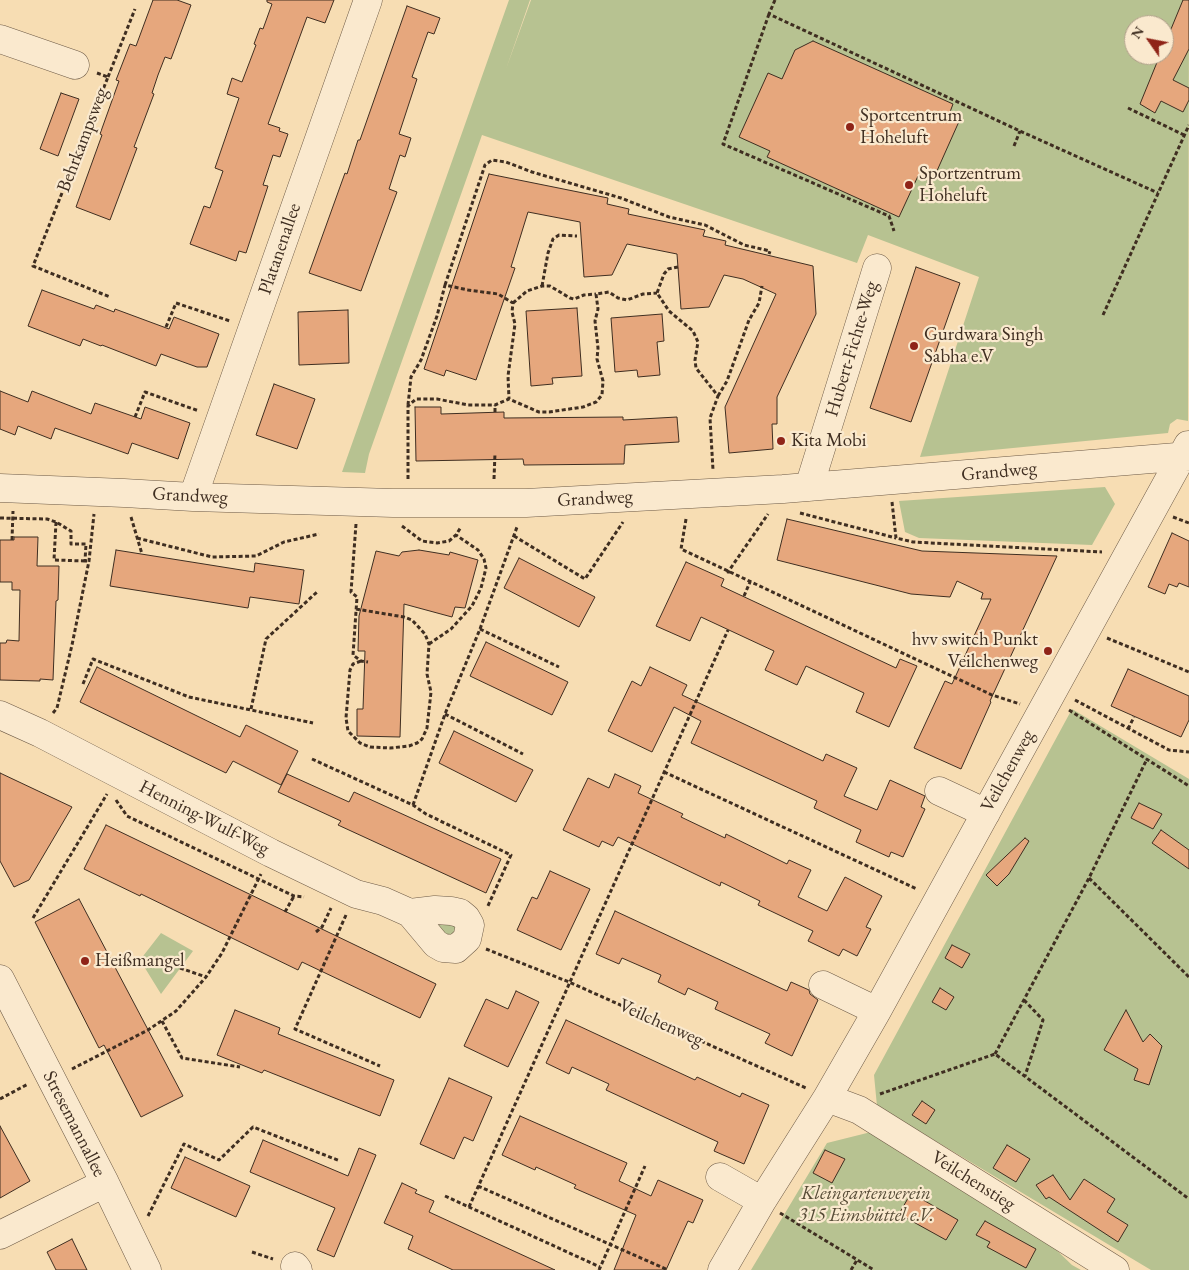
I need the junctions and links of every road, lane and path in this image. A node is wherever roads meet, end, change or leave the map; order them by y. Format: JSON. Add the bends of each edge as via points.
{"nodes":[{"id":1,"x":368,"y":0,"type":"edge"},
{"id":2,"x":775,"y":0,"type":"edge"},
{"id":3,"x":135,"y":9,"type":"dead end"},
{"id":4,"x":769,"y":14,"type":"junction"},
{"id":5,"x":0,"y":39,"type":"edge"},
{"id":6,"x":75,"y":65,"type":"joint"},
{"id":7,"x":108,"y":77,"type":"junction"},
{"id":8,"x":1128,"y":108,"type":"dead end"},
{"id":9,"x":1189,"y":125,"type":"edge"},
{"id":10,"x":1020,"y":131,"type":"junction"},
{"id":11,"x":1184,"y":135,"type":"junction"},
{"id":12,"x":1014,"y":146,"type":"dead end"},
{"id":13,"x":1158,"y":193,"type":"junction"},
{"id":14,"x":894,"y":231,"type":"dead end"},
{"id":15,"x":577,"y":236,"type":"dead end"},
{"id":16,"x":769,"y":254,"type":"dead end"},
{"id":17,"x":678,"y":268,"type":"dead end"},
{"id":18,"x":877,"y":268,"type":"dead end"},
{"id":19,"x":445,"y":284,"type":"junction"},
{"id":20,"x":542,"y":286,"type":"junction"},
{"id":21,"x":762,"y":286,"type":"dead end"},
{"id":22,"x":658,"y":293,"type":"junction"},
{"id":23,"x":596,"y":294,"type":"junction"},
{"id":24,"x":110,"y":297,"type":"dead end"},
{"id":25,"x":512,"y":303,"type":"junction"},
{"id":26,"x":1103,"y":315,"type":"dead end"},
{"id":27,"x":166,"y":327,"type":"dead end"},
{"id":28,"x":252,"y":328,"type":"junction"},
{"id":29,"x":718,"y":396,"type":"junction"},
{"id":30,"x":509,"y":399,"type":"junction"},
{"id":31,"x":495,"y":405,"type":"junction"},
{"id":32,"x":408,"y":406,"type":"junction"},
{"id":33,"x":495,"y":412,"type":"dead end"},
{"id":34,"x":135,"y":417,"type":"dead end"},
{"id":35,"x":220,"y":419,"type":"junction"},
{"id":36,"x":1187,"y":452,"type":"edge"},
{"id":37,"x":495,"y":453,"type":"dead end"},
{"id":38,"x":494,"y":466,"type":"dead end"},
{"id":39,"x":713,"y":476,"type":"dead end"},
{"id":40,"x":889,"y":482,"type":"junction"},
{"id":41,"x":408,"y":483,"type":"dead end"},
{"id":42,"x":809,"y":487,"type":"junction"},
{"id":43,"x":97,"y":492,"type":"junction"},
{"id":44,"x":124,"y":493,"type":"junction"},
{"id":45,"x":778,"y":496,"type":"junction"},
{"id":46,"x":192,"y":497,"type":"junction"},
{"id":47,"x":639,"y":497,"type":"junction"},
{"id":48,"x":6,"y":498,"type":"edge"},
{"id":49,"x":358,"y":501,"type":"junction"},
{"id":50,"x":526,"y":503,"type":"junction"},
{"id":51,"x":686,"y":515,"type":"dead end"},
{"id":52,"x":0,"y":518,"type":"edge"},
{"id":53,"x":12,"y":518,"type":"junction"},
{"id":54,"x":322,"y":519,"type":"junction"},
{"id":55,"x":1179,"y":519,"type":"dead end"},
{"id":56,"x":56,"y":522,"type":"junction"},
{"id":57,"x":1189,"y":523,"type":"edge"},
{"id":58,"x":456,"y":535,"type":"dead end"},
{"id":59,"x":514,"y":536,"type":"junction"},
{"id":60,"x":138,"y":538,"type":"junction"},
{"id":61,"x":896,"y":538,"type":"junction"},
{"id":62,"x":12,"y":540,"type":"dead end"},
{"id":63,"x":1128,"y":553,"type":"junction"},
{"id":64,"x":142,"y":554,"type":"dead end"},
{"id":65,"x":87,"y":561,"type":"junction"},
{"id":66,"x":728,"y":572,"type":"junction"},
{"id":67,"x":317,"y":592,"type":"dead end"},
{"id":68,"x":744,"y":596,"type":"dead end"},
{"id":69,"x":356,"y":609,"type":"junction"},
{"id":70,"x":1086,"y":628,"type":"junction"},
{"id":71,"x":480,"y":629,"type":"junction"},
{"id":72,"x":728,"y":630,"type":"dead end"},
{"id":73,"x":429,"y":644,"type":"junction"},
{"id":74,"x":361,"y":661,"type":"junction"},
{"id":75,"x":368,"y":662,"type":"dead end"},
{"id":76,"x":559,"y":667,"type":"dead end"},
{"id":77,"x":1189,"y":672,"type":"edge"},
{"id":78,"x":83,"y":684,"type":"dead end"},
{"id":79,"x":992,"y":695,"type":"dead end"},
{"id":80,"x":1060,"y":698,"type":"junction"},
{"id":81,"x":251,"y":708,"type":"junction"},
{"id":82,"x":445,"y":714,"type":"junction"},
{"id":83,"x":0,"y":715,"type":"edge"},
{"id":84,"x":1134,"y":717,"type":"dead end"},
{"id":85,"x":313,"y":722,"type":"dead end"},
{"id":86,"x":1128,"y":729,"type":"junction"},
{"id":87,"x":40,"y":733,"type":"junction"},
{"id":88,"x":1189,"y":752,"type":"edge"},
{"id":89,"x":523,"y":754,"type":"dead end"},
{"id":90,"x":312,"y":759,"type":"dead end"},
{"id":91,"x":1146,"y":759,"type":"junction"},
{"id":92,"x":664,"y":772,"type":"junction"},
{"id":93,"x":1189,"y":786,"type":"edge"},
{"id":94,"x":940,"y":792,"type":"dead end"},
{"id":95,"x":413,"y":805,"type":"junction"},
{"id":96,"x":986,"y":813,"type":"junction"},
{"id":97,"x":271,"y":853,"type":"junction"},
{"id":98,"x":258,"y":878,"type":"junction"},
{"id":99,"x":1089,"y":878,"type":"junction"},
{"id":100,"x":356,"y":894,"type":"junction"},
{"id":101,"x":294,"y":896,"type":"junction"},
{"id":102,"x":938,"y":898,"type":"junction"},
{"id":103,"x":314,"y":899,"type":"dead end"},
{"id":104,"x":285,"y":912,"type":"dead end"},
{"id":105,"x":410,"y":913,"type":"junction"},
{"id":106,"x":33,"y":918,"type":"dead end"},
{"id":107,"x":468,"y":921,"type":"junction"},
{"id":108,"x":493,"y":952,"type":"dead end"},
{"id":109,"x":180,"y":968,"type":"dead end"},
{"id":110,"x":206,"y":977,"type":"junction"},
{"id":111,"x":1189,"y":977,"type":"edge"},
{"id":112,"x":1,"y":981,"type":"edge"},
{"id":113,"x":569,"y":982,"type":"junction"},
{"id":114,"x":823,"y":985,"type":"dead end"},
{"id":115,"x":1024,"y":1000,"type":"junction"},
{"id":116,"x":876,"y":1011,"type":"junction"},
{"id":117,"x":162,"y":1021,"type":"junction"},
{"id":118,"x":995,"y":1054,"type":"junction"},
{"id":119,"x":380,"y":1066,"type":"dead end"},
{"id":120,"x":240,"y":1067,"type":"dead end"},
{"id":121,"x":50,"y":1076,"type":"junction"},
{"id":122,"x":1025,"y":1076,"type":"junction"},
{"id":123,"x":827,"y":1098,"type":"junction"},
{"id":124,"x":0,"y":1099,"type":"edge"},
{"id":125,"x":859,"y":1110,"type":"junction"},
{"id":126,"x":340,"y":1161,"type":"dead end"},
{"id":127,"x":646,"y":1166,"type":"dead end"},
{"id":128,"x":720,"y":1177,"type":"dead end"},
{"id":129,"x":105,"y":1183,"type":"junction"},
{"id":130,"x":478,"y":1186,"type":"junction"},
{"id":131,"x":445,"y":1196,"type":"dead end"},
{"id":132,"x":1189,"y":1199,"type":"edge"},
{"id":133,"x":762,"y":1201,"type":"junction"},
{"id":134,"x":469,"y":1207,"type":"junction"},
{"id":135,"x":0,"y":1235,"type":"edge"},
{"id":136,"x":129,"y":1235,"type":"junction"},
{"id":137,"x":610,"y":1245,"type":"junction"},
{"id":138,"x":857,"y":1260,"type":"junction"},
{"id":139,"x":599,"y":1268,"type":"edge"},
{"id":140,"x":147,"y":1270,"type":"edge"},
{"id":141,"x":668,"y":1270,"type":"edge"},
{"id":142,"x":722,"y":1270,"type":"edge"},
{"id":143,"x":852,"y":1270,"type":"edge"},
{"id":144,"x":874,"y":1270,"type":"edge"},
{"id":145,"x":1115,"y":1270,"type":"edge"}],
"edges":[{"from":1,"to":28,"type":"street","name":"Platanenallee"},
{"from":2,"to":4,"type":"path"},
{"from":3,"to":7,"type":"path","name":"Behrkampsweg"},
{"from":4,"to":10,"type":"path"},
{"from":4,"to":14,"type":"path","via":[[724,144],[889,216]]},
{"from":5,"to":6,"type":"street","name":"Behrkampsweg"},
{"from":6,"to":7,"type":"path","name":"Behrkampsweg"},
{"from":7,"to":24,"type":"path","name":"Behrkampsweg","via":[[33,266]]},
{"from":8,"to":11,"type":"path"},
{"from":9,"to":11,"type":"path"},
{"from":10,"to":12,"type":"path"},
{"from":10,"to":13,"type":"path"},
{"from":11,"to":13,"type":"path"},
{"from":13,"to":26,"type":"path"},
{"from":15,"to":20,"type":"path","via":[[559,235],[553,239]]},
{"from":16,"to":19,"type":"path","via":[[770,251],[744,245],[705,225],[668,217],[621,198],[492,160],[485,165]]},
{"from":17,"to":22,"type":"path","via":[[668,269],[660,281]]},
{"from":18,"to":42,"type":"street","name":"Hubert-Fichte-Weg"},
{"from":19,"to":25,"type":"path","via":[[498,294]]},
{"from":19,"to":32,"type":"path","via":[[421,360],[411,377]]},
{"from":20,"to":23,"type":"path","via":[[550,286],[574,299]]},
{"from":20,"to":25,"type":"path","via":[[527,291]]},
{"from":21,"to":29,"type":"path","via":[[759,303]]},
{"from":22,"to":23,"type":"path","via":[[627,300],[609,292]]},
{"from":22,"to":29,"type":"path","via":[[669,311],[693,331],[698,342],[696,368]]},
{"from":23,"to":30,"type":"path","via":[[597,359],[603,381],[602,394],[596,402],[583,407],[539,412]]},
{"from":25,"to":30,"type":"path","via":[[515,324],[508,376]]},
{"from":27,"to":28,"type":"path","via":[[176,303]]},
{"from":28,"to":35,"type":"street","name":"Platanenallee"},
{"from":29,"to":39,"type":"path","via":[[710,418]]},
{"from":30,"to":31,"type":"path"},
{"from":31,"to":32,"type":"path","via":[[468,406],[416,399]]},
{"from":31,"to":33,"type":"path"},
{"from":32,"to":41,"type":"path"},
{"from":34,"to":35,"type":"path","via":[[145,392]]},
{"from":35,"to":46,"type":"street","name":"Platanenallee"},
{"from":36,"to":40,"type":"street","name":"Grandweg"},
{"from":36,"to":63,"type":"street","name":"Veilchenweg"},
{"from":37,"to":38,"type":"path"},
{"from":40,"to":42,"type":"street","name":"Grandweg"},
{"from":40,"to":61,"type":"path"},
{"from":42,"to":45,"type":"street","name":"Grandweg"},
{"from":43,"to":44,"type":"street","name":"Grandweg"},
{"from":43,"to":48,"type":"street","name":"Grandweg"},
{"from":43,"to":65,"type":"path"},
{"from":44,"to":46,"type":"street","name":"Grandweg"},
{"from":44,"to":60,"type":"path"},
{"from":45,"to":47,"type":"street","name":"Grandweg"},
{"from":45,"to":61,"type":"path","via":[[792,510]]},
{"from":45,"to":66,"type":"path"},
{"from":46,"to":54,"type":"street","name":"Grandweg"},
{"from":47,"to":50,"type":"street","name":"Grandweg"},
{"from":47,"to":59,"type":"path","via":[[585,579]]},
{"from":48,"to":53,"type":"path"},
{"from":49,"to":50,"type":"street","name":"Grandweg"},
{"from":49,"to":54,"type":"street","name":"Grandweg"},
{"from":49,"to":69,"type":"path","via":[[350,592],[357,597]]},
{"from":50,"to":59,"type":"path"},
{"from":51,"to":66,"type":"path","via":[[680,549]]},
{"from":52,"to":53,"type":"path"},
{"from":53,"to":56,"type":"path"},
{"from":53,"to":62,"type":"path"},
{"from":54,"to":60,"type":"path","via":[[256,556],[212,557]]},
{"from":55,"to":57,"type":"path"},
{"from":56,"to":65,"type":"path","via":[[72,531],[71,544],[86,544]]},
{"from":56,"to":65,"type":"path","via":[[54,560]]},
{"from":58,"to":73,"type":"path","via":[[478,550],[486,568],[472,606],[451,629]]},
{"from":59,"to":71,"type":"path"},
{"from":60,"to":64,"type":"path"},
{"from":61,"to":63,"type":"path","via":[[913,542]]},
{"from":63,"to":70,"type":"street","name":"Veilchenweg"},
{"from":65,"to":87,"type":"path","via":[[57,708]]},
{"from":66,"to":68,"type":"path","via":[[750,582]]},
{"from":66,"to":79,"type":"path"},
{"from":67,"to":81,"type":"path","via":[[266,639]]},
{"from":69,"to":73,"type":"path","via":[[412,620],[425,634]]},
{"from":69,"to":74,"type":"path","via":[[353,655]]},
{"from":70,"to":77,"type":"path"},
{"from":70,"to":80,"type":"street","name":"Veilchenweg"},
{"from":71,"to":76,"type":"path"},
{"from":71,"to":82,"type":"path"},
{"from":72,"to":92,"type":"path"},
{"from":73,"to":74,"type":"path","via":[[427,674],[431,692],[427,728],[422,739],[409,746],[370,747],[348,732],[350,670],[353,664]]},
{"from":74,"to":75,"type":"path"},
{"from":78,"to":81,"type":"path","via":[[93,659],[189,697]]},
{"from":80,"to":86,"type":"path"},
{"from":80,"to":91,"type":"path"},
{"from":80,"to":96,"type":"street","name":"Veilchenweg"},
{"from":81,"to":85,"type":"path"},
{"from":82,"to":89,"type":"path"},
{"from":82,"to":95,"type":"path"},
{"from":83,"to":87,"type":"street","name":"Henning-Wulf-Weg"},
{"from":84,"to":86,"type":"path"},
{"from":86,"to":88,"type":"path","via":[[1168,750]]},
{"from":87,"to":97,"type":"street","name":"Henning-Wulf-Weg"},
{"from":90,"to":95,"type":"path"},
{"from":91,"to":93,"type":"path"},
{"from":91,"to":99,"type":"path"},
{"from":92,"to":102,"type":"path"},
{"from":92,"to":113,"type":"path"},
{"from":94,"to":96,"type":"street"},
{"from":95,"to":107,"type":"path","via":[[511,855],[487,909]]},
{"from":96,"to":102,"type":"street","name":"Veilchenweg"},
{"from":97,"to":98,"type":"path"},
{"from":97,"to":100,"type":"street","name":"Henning-Wulf-Weg"},
{"from":98,"to":101,"type":"path"},
{"from":98,"to":106,"type":"path","via":[[127,816],[109,790]]},
{"from":98,"to":110,"type":"path","via":[[222,953]]},
{"from":99,"to":111,"type":"path"},
{"from":99,"to":115,"type":"path"},
{"from":100,"to":105,"type":"street","name":"Henning-Wulf-Weg"},
{"from":100,"to":119,"type":"path","via":[[295,1029]]},
{"from":101,"to":103,"type":"path"},
{"from":101,"to":104,"type":"path"},
{"from":102,"to":116,"type":"street","name":"Veilchenweg"},
{"from":105,"to":107,"type":"street","via":[[451,911],[460,913]]},
{"from":105,"to":107,"type":"street","name":"Henning-Wulf-Weg","via":[[443,948],[456,949],[467,939]]},
{"from":108,"to":113,"type":"path","name":"Veilchenweg"},
{"from":109,"to":110,"type":"path"},
{"from":110,"to":117,"type":"path","via":[[176,1011]]},
{"from":112,"to":121,"type":"street","name":"Stresemannallee"},
{"from":113,"to":123,"type":"path","name":"Veilchenweg"},
{"from":113,"to":130,"type":"path"},
{"from":114,"to":116,"type":"street"},
{"from":115,"to":118,"type":"path"},
{"from":115,"to":122,"type":"path","via":[[1043,1020]]},
{"from":116,"to":123,"type":"street","name":"Veilchenweg"},
{"from":117,"to":120,"type":"path","via":[[182,1058]]},
{"from":117,"to":121,"type":"path"},
{"from":118,"to":122,"type":"path"},
{"from":118,"to":125,"type":"path","via":[[881,1094]]},
{"from":121,"to":124,"type":"path"},
{"from":121,"to":129,"type":"street","name":"Stresemannallee"},
{"from":122,"to":132,"type":"path"},
{"from":123,"to":125,"type":"street","name":"Veilchenstieg"},
{"from":123,"to":133,"type":"street","name":"Veilchenweg"},
{"from":125,"to":145,"type":"street","name":"Veilchenstieg"},
{"from":126,"to":136,"type":"path","via":[[253,1127],[219,1160],[184,1144],[142,1228]]},
{"from":127,"to":137,"type":"path"},
{"from":128,"to":133,"type":"street"},
{"from":129,"to":135,"type":"street"},
{"from":129,"to":136,"type":"street","name":"Stresemannallee"},
{"from":130,"to":134,"type":"path"},
{"from":130,"to":137,"type":"path"},
{"from":131,"to":134,"type":"path"},
{"from":133,"to":138,"type":"path"},
{"from":133,"to":142,"type":"street","name":"Veilchenweg"},
{"from":134,"to":139,"type":"path"},
{"from":136,"to":140,"type":"street","name":"Stresemannallee"},
{"from":137,"to":139,"type":"path"},
{"from":137,"to":141,"type":"path"},
{"from":138,"to":143,"type":"path"},
{"from":138,"to":144,"type":"path"}]}
